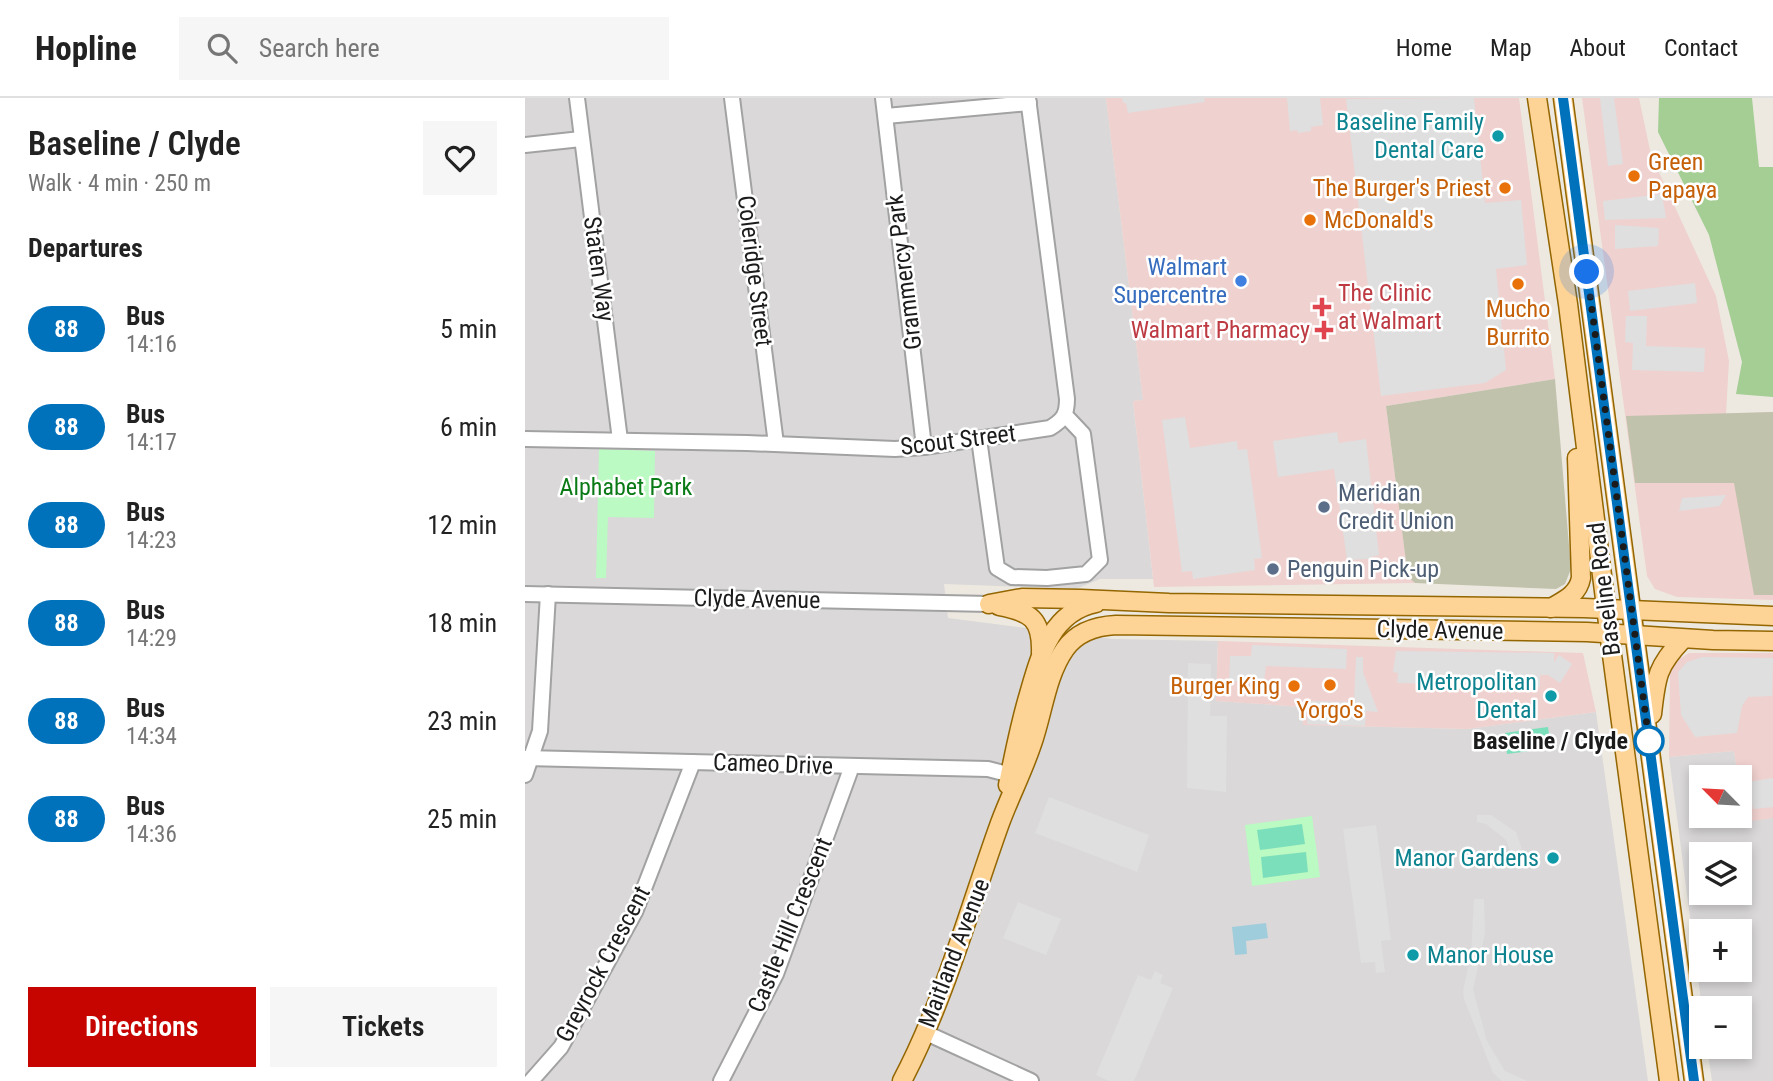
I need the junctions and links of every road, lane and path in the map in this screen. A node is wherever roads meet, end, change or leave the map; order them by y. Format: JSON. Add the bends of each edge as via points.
{"nodes":[{"id":1,"x":576,"y":98,"type":"edge"},
{"id":2,"x":732,"y":98,"type":"edge"},
{"id":3,"x":883,"y":98,"type":"edge"},
{"id":4,"x":1537,"y":98,"type":"edge"},
{"id":5,"x":1563,"y":98,"type":"edge"},
{"id":6,"x":1028,"y":101,"type":"edge"},
{"id":7,"x":886,"y":116,"type":"junction"},
{"id":8,"x":581,"y":139,"type":"junction"},
{"id":9,"x":525,"y":145,"type":"edge"},
{"id":10,"x":1579,"y":402,"type":"junction"},
{"id":11,"x":1065,"y":415,"type":"junction"},
{"id":12,"x":525,"y":439,"type":"edge"},
{"id":13,"x":979,"y":439,"type":"junction"},
{"id":14,"x":620,"y":440,"type":"junction"},
{"id":15,"x":776,"y":444,"type":"junction"},
{"id":16,"x":924,"y":447,"type":"junction"},
{"id":17,"x":525,"y":594,"type":"edge"},
{"id":18,"x":548,"y":594,"type":"junction"},
{"id":19,"x":1106,"y":601,"type":"junction"},
{"id":20,"x":989,"y":604,"type":"junction"},
{"id":21,"x":1251,"y":604,"type":"junction"},
{"id":22,"x":1549,"y":608,"type":"junction"},
{"id":23,"x":1607,"y":610,"type":"junction"},
{"id":24,"x":1630,"y":610,"type":"junction"},
{"id":25,"x":1773,"y":616,"type":"edge"},
{"id":26,"x":1106,"y":626,"type":"joint"},
{"id":27,"x":1239,"y":626,"type":"junction"},
{"id":28,"x":1609,"y":634,"type":"junction"},
{"id":29,"x":1633,"y":635,"type":"junction"},
{"id":30,"x":1683,"y":639,"type":"junction"},
{"id":31,"x":1773,"y":641,"type":"edge"},
{"id":32,"x":1041,"y":653,"type":"junction"},
{"id":33,"x":1649,"y":737,"type":"junction"},
{"id":34,"x":529,"y":759,"type":"edge"},
{"id":35,"x":693,"y":762,"type":"junction"},
{"id":36,"x":852,"y":766,"type":"junction"},
{"id":37,"x":525,"y":775,"type":"edge"},
{"id":38,"x":1014,"y":776,"type":"junction"},
{"id":39,"x":925,"y":1032,"type":"junction"},
{"id":40,"x":1689,"y":1046,"type":"joint"},
{"id":41,"x":1665,"y":1048,"type":"junction"},
{"id":42,"x":1691,"y":1059,"type":"edge"},
{"id":43,"x":531,"y":1081,"type":"edge"},
{"id":44,"x":721,"y":1081,"type":"edge"},
{"id":45,"x":902,"y":1081,"type":"edge"},
{"id":46,"x":1031,"y":1081,"type":"edge"},
{"id":47,"x":1669,"y":1081,"type":"edge"},
{"id":48,"x":1694,"y":1081,"type":"edge"}],
"edges":[{"from":1,"to":8,"type":"street","name":"Staten Way"},
{"from":2,"to":15,"type":"street","name":"Coleridge Street"},
{"from":3,"to":7,"type":"street","name":"Grammercy Park"},
{"from":4,"to":10,"type":"main road","name":"Baseline Road"},
{"from":5,"to":24,"type":"main road","name":"Baseline Road"},
{"from":6,"to":7,"type":"street"},
{"from":6,"to":11,"type":"street","via":[[1067,399]]},
{"from":7,"to":16,"type":"street","name":"Grammercy Park"},
{"from":8,"to":9,"type":"street"},
{"from":8,"to":14,"type":"street","name":"Staten Way"},
{"from":10,"to":22,"type":"main road","via":[[1581,578],[1570,597]]},
{"from":10,"to":23,"type":"main road","name":"Baseline Road"},
{"from":11,"to":13,"type":"street","name":"Scout Street","via":[[1049,428]]},
{"from":11,"to":13,"type":"street","via":[[1083,434],[1100,559],[1086,574],[1012,577],[997,568]]},
{"from":12,"to":14,"type":"street","name":"Scout Street"},
{"from":13,"to":16,"type":"street","name":"Scout Street"},
{"from":14,"to":15,"type":"street","name":"Scout Street"},
{"from":15,"to":16,"type":"street","name":"Scout Street"},
{"from":17,"to":18,"type":"street","name":"Clyde Avenue"},
{"from":18,"to":20,"type":"street","name":"Clyde Avenue"},
{"from":18,"to":34,"type":"street","via":[[540,731]]},
{"from":19,"to":20,"type":"main road","name":"Clyde Avenue","via":[[1022,598]]},
{"from":19,"to":21,"type":"main road","name":"Clyde Avenue"},
{"from":19,"to":32,"type":"main road","name":"Maitland Avenue","via":[[1073,611]]},
{"from":20,"to":32,"type":"main road","via":[[1017,610],[1037,623]]},
{"from":21,"to":22,"type":"main road","name":"Clyde Avenue"},
{"from":21,"to":27,"type":"main road"},
{"from":22,"to":23,"type":"main road","name":"Clyde Avenue"},
{"from":23,"to":24,"type":"main road","name":"Clyde Avenue"},
{"from":23,"to":28,"type":"main road","name":"Baseline Road"},
{"from":24,"to":25,"type":"main road","name":"Clyde Avenue"},
{"from":24,"to":29,"type":"main road","name":"Baseline Road"},
{"from":26,"to":27,"type":"main road","name":"Clyde Avenue"},
{"from":26,"to":38,"type":"main road","name":"Maitland Avenue","via":[[1079,635],[1060,657],[1033,744]]},
{"from":27,"to":28,"type":"main road","name":"Clyde Avenue"},
{"from":28,"to":29,"type":"main road","name":"Clyde Avenue"},
{"from":28,"to":41,"type":"main road","name":"Baseline Road"},
{"from":29,"to":30,"type":"main road","name":"Clyde Avenue"},
{"from":29,"to":33,"type":"main road","name":"Baseline Road"},
{"from":30,"to":31,"type":"main road","name":"Clyde Avenue"},
{"from":30,"to":33,"type":"main road","via":[[1660,670]]},
{"from":32,"to":38,"type":"main road","name":"Maitland Avenue","via":[[1017,735]]},
{"from":33,"to":40,"type":"main road","name":"Baseline Road"},
{"from":34,"to":35,"type":"street","name":"Cameo Drive"},
{"from":34,"to":37,"type":"street"},
{"from":35,"to":36,"type":"street","name":"Cameo Drive"},
{"from":35,"to":43,"type":"street","name":"Greyrock Crescent","via":[[635,912],[561,1047]]},
{"from":36,"to":38,"type":"street","name":"Cameo Drive","via":[[988,769]]},
{"from":36,"to":44,"type":"street","name":"Castle Hill Crescent","via":[[776,974]]},
{"from":38,"to":39,"type":"main road","name":"Maitland Avenue","via":[[972,910]]},
{"from":39,"to":45,"type":"main road","name":"Maitland Avenue"},
{"from":39,"to":46,"type":"street"},
{"from":40,"to":41,"type":"main road"},
{"from":41,"to":47,"type":"main road","name":"Baseline Road"},
{"from":42,"to":48,"type":"main road","name":"Baseline Road"}]}
